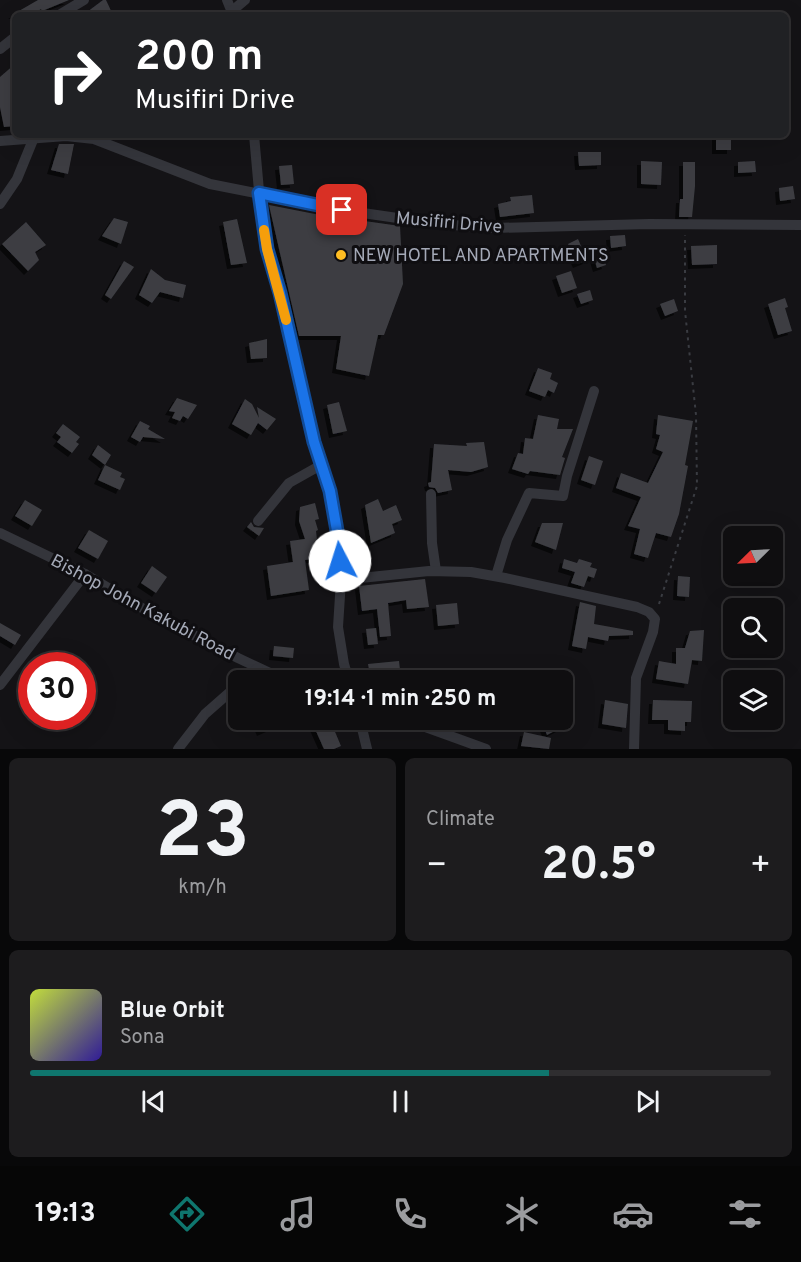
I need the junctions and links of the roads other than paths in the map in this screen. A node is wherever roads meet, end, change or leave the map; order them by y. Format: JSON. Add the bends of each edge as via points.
{"nodes":[{"id":1,"x":84,"y":0,"type":"edge"},
{"id":2,"x":245,"y":0,"type":"edge"},
{"id":3,"x":64,"y":12,"type":"edge"},
{"id":4,"x":234,"y":12,"type":"edge"},
{"id":5,"x":12,"y":39,"type":"edge"},
{"id":6,"x":0,"y":49,"type":"edge"},
{"id":7,"x":21,"y":138,"type":"edge"},
{"id":8,"x":34,"y":138,"type":"edge"},
{"id":9,"x":85,"y":138,"type":"edge"},
{"id":10,"x":254,"y":138,"type":"edge"},
{"id":11,"x":0,"y":141,"type":"edge"},
{"id":12,"x":259,"y":193,"type":"junction"},
{"id":13,"x":0,"y":204,"type":"edge"},
{"id":14,"x":801,"y":225,"type":"edge"},
{"id":15,"x":594,"y":391,"type":"dead end"},
{"id":16,"x":321,"y":465,"type":"junction"},
{"id":17,"x":431,"y":494,"type":"dead end"},
{"id":18,"x":258,"y":521,"type":"dead end"},
{"id":19,"x":0,"y":532,"type":"edge"},
{"id":20,"x":436,"y":572,"type":"junction"},
{"id":21,"x":85,"y":574,"type":"junction"},
{"id":22,"x":496,"y":576,"type":"junction"},
{"id":23,"x":341,"y":580,"type":"junction"},
{"id":24,"x":258,"y":668,"type":"junction"},
{"id":25,"x":256,"y":670,"type":"edge"},
{"id":26,"x":262,"y":670,"type":"edge"},
{"id":27,"x":347,"y":670,"type":"edge"},
{"id":28,"x":0,"y":685,"type":"edge"},
{"id":29,"x":228,"y":694,"type":"edge"},
{"id":30,"x":362,"y":730,"type":"edge"},
{"id":31,"x":434,"y":730,"type":"edge"},
{"id":32,"x":178,"y":749,"type":"edge"},
{"id":33,"x":367,"y":749,"type":"edge"},
{"id":34,"x":486,"y":749,"type":"edge"},
{"id":35,"x":634,"y":749,"type":"edge"}],
"edges":[{"from":1,"to":3,"type":"street"},
{"from":2,"to":4,"type":"street"},
{"from":5,"to":6,"type":"street"},
{"from":7,"to":11,"type":"street","name":"Musifiri Drive"},
{"from":8,"to":13,"type":"street","via":[[17,178]]},
{"from":9,"to":12,"type":"street","name":"Musifiri Drive","via":[[210,184]]},
{"from":10,"to":12,"type":"street"},
{"from":12,"to":14,"type":"street","name":"Musifiri Drive","via":[[342,210],[494,228]]},
{"from":12,"to":16,"type":"street","via":[[267,249]]},
{"from":15,"to":22,"type":"street","via":[[563,496],[529,493],[507,540]]},
{"from":16,"to":18,"type":"street","via":[[289,483]]},
{"from":16,"to":23,"type":"street","via":[[339,542]]},
{"from":17,"to":20,"type":"street"},
{"from":19,"to":21,"type":"street","name":"Bishop John Kakubi Road"},
{"from":20,"to":22,"type":"street"},
{"from":20,"to":23,"type":"street"},
{"from":21,"to":24,"type":"street","name":"Bishop John Kakubi Road"},
{"from":21,"to":28,"type":"street"},
{"from":22,"to":35,"type":"street","via":[[650,612],[654,618],[653,632],[636,678]]},
{"from":23,"to":27,"type":"street","via":[[338,627]]},
{"from":24,"to":25,"type":"street"},
{"from":24,"to":26,"type":"street","name":"Bishop John Kakubi Road"},
{"from":29,"to":32,"type":"street"},
{"from":30,"to":33,"type":"street"},
{"from":31,"to":34,"type":"street"}]}
